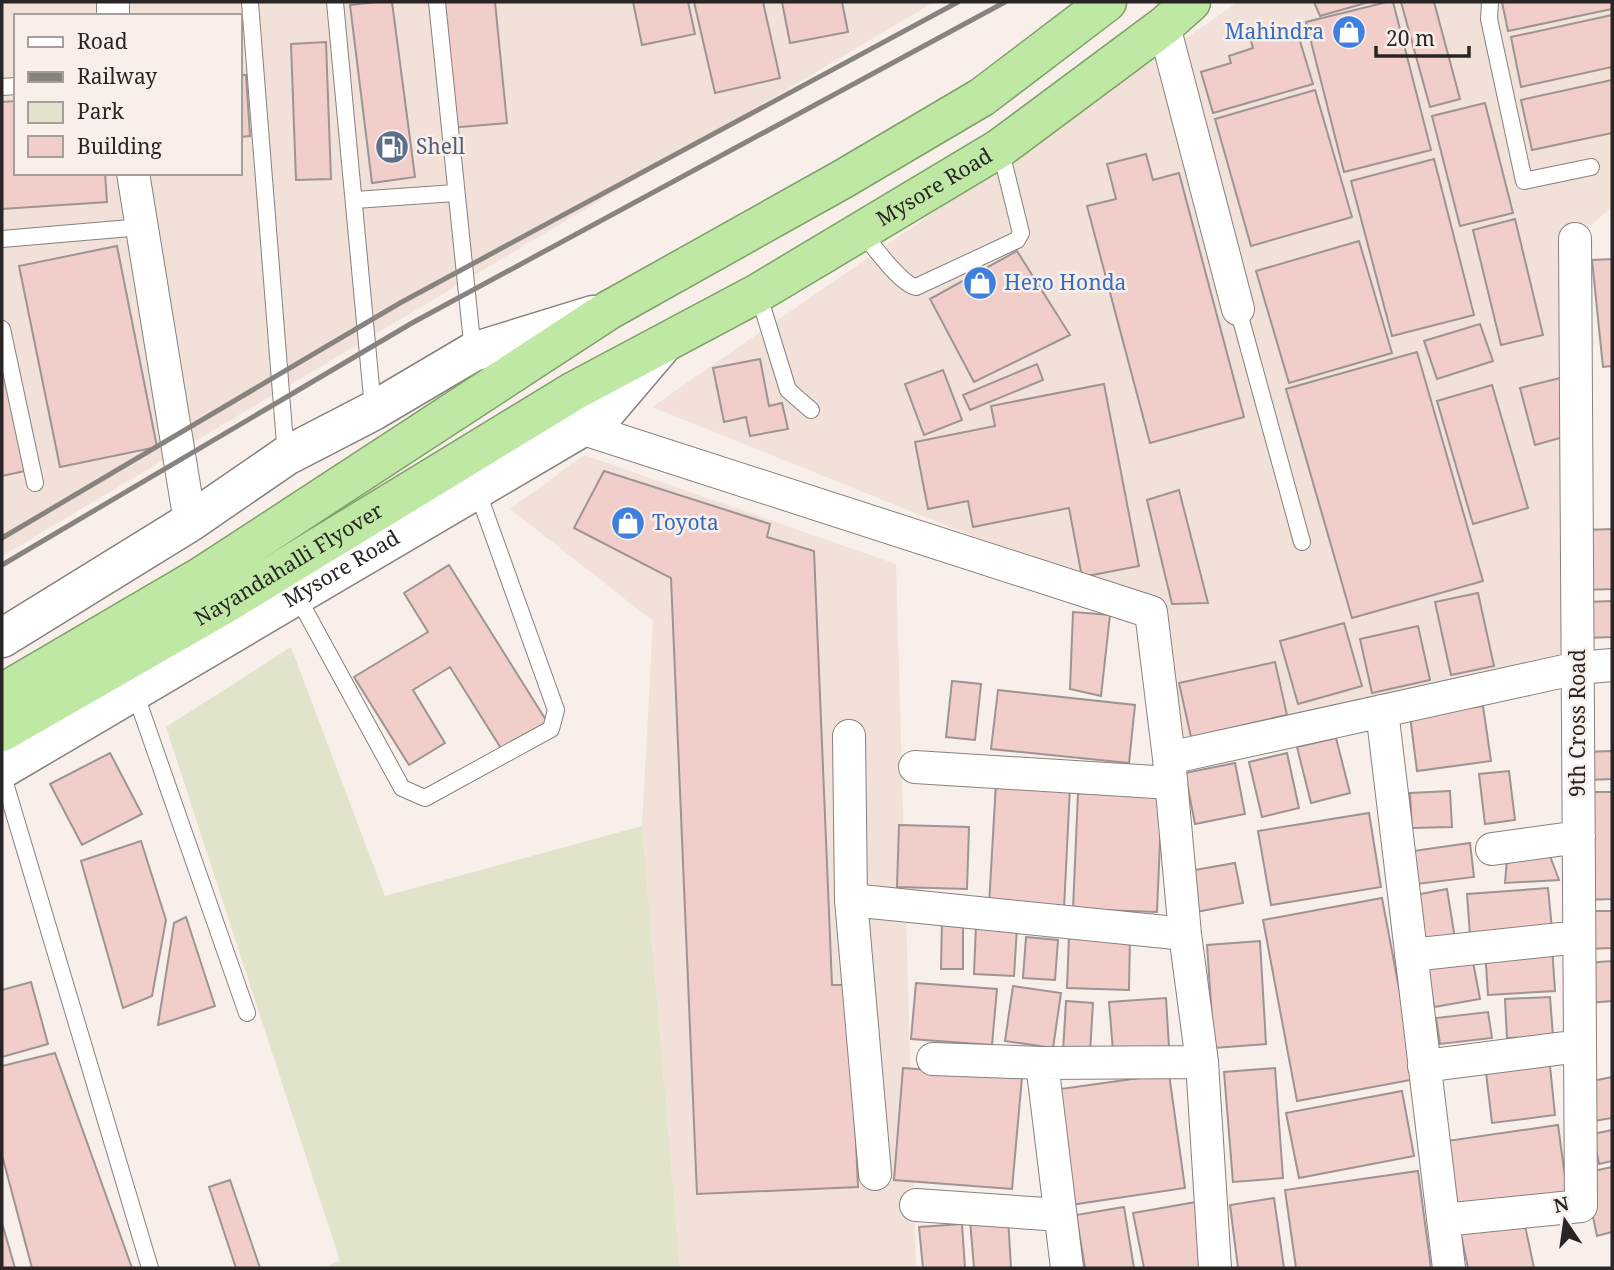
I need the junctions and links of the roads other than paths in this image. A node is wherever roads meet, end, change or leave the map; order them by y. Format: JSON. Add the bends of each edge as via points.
{"nodes":[{"id":1,"x":335,"y":2,"type":"edge"},
{"id":2,"x":437,"y":2,"type":"edge"},
{"id":3,"x":1107,"y":2,"type":"edge"},
{"id":4,"x":1490,"y":2,"type":"edge"},
{"id":5,"x":250,"y":3,"type":"edge"},
{"id":6,"x":1177,"y":14,"type":"edge"},
{"id":7,"x":1000,"y":148,"type":"junction"},
{"id":8,"x":1591,"y":167,"type":"dead end"},
{"id":9,"x":133,"y":175,"type":"edge"},
{"id":10,"x":455,"y":193,"type":"junction"},
{"id":11,"x":355,"y":200,"type":"junction"},
{"id":12,"x":142,"y":227,"type":"junction"},
{"id":13,"x":861,"y":231,"type":"junction"},
{"id":14,"x":2,"y":239,"type":"edge"},
{"id":15,"x":1575,"y":239,"type":"dead end"},
{"id":16,"x":758,"y":293,"type":"junction"},
{"id":17,"x":1238,"y":309,"type":"joint"},
{"id":18,"x":609,"y":310,"type":"junction"},
{"id":19,"x":2,"y":329,"type":"edge"},
{"id":20,"x":660,"y":348,"type":"junction"},
{"id":21,"x":473,"y":352,"type":"junction"},
{"id":22,"x":574,"y":391,"type":"joint"},
{"id":23,"x":811,"y":410,"type":"dead end"},
{"id":24,"x":373,"y":411,"type":"junction"},
{"id":25,"x":581,"y":428,"type":"junction"},
{"id":26,"x":286,"y":456,"type":"junction"},
{"id":27,"x":35,"y":483,"type":"dead end"},
{"id":28,"x":477,"y":490,"type":"junction"},
{"id":29,"x":190,"y":522,"type":"junction"},
{"id":30,"x":1302,"y":542,"type":"dead end"},
{"id":31,"x":297,"y":596,"type":"junction"},
{"id":32,"x":2,"y":638,"type":"edge"},
{"id":33,"x":1612,"y":665,"type":"edge"},
{"id":34,"x":1578,"y":668,"type":"junction"},
{"id":35,"x":134,"y":690,"type":"junction"},
{"id":36,"x":2,"y":693,"type":"edge"},
{"id":37,"x":1382,"y":711,"type":"junction"},
{"id":38,"x":3,"y":731,"type":"edge"},
{"id":39,"x":849,"y":736,"type":"dead end"},
{"id":40,"x":915,"y":767,"type":"dead end"},
{"id":41,"x":2,"y":771,"type":"edge"},
{"id":42,"x":1170,"y":771,"type":"junction"},
{"id":43,"x":1579,"y":837,"type":"junction"},
{"id":44,"x":1492,"y":849,"type":"dead end"},
{"id":45,"x":851,"y":900,"type":"junction"},
{"id":46,"x":1185,"y":934,"type":"junction"},
{"id":47,"x":1579,"y":937,"type":"junction"},
{"id":48,"x":1411,"y":954,"type":"junction"},
{"id":49,"x":247,"y":1013,"type":"dead end"},
{"id":50,"x":1580,"y":1046,"type":"junction"},
{"id":51,"x":933,"y":1059,"type":"dead end"},
{"id":52,"x":1202,"y":1062,"type":"junction"},
{"id":53,"x":1042,"y":1063,"type":"junction"},
{"id":54,"x":1424,"y":1066,"type":"junction"},
{"id":55,"x":875,"y":1174,"type":"dead end"},
{"id":56,"x":916,"y":1205,"type":"dead end"},
{"id":57,"x":1060,"y":1215,"type":"junction"},
{"id":58,"x":1443,"y":1220,"type":"junction"},
{"id":59,"x":150,"y":1268,"type":"edge"},
{"id":60,"x":1067,"y":1268,"type":"edge"},
{"id":61,"x":1215,"y":1268,"type":"edge"},
{"id":62,"x":1449,"y":1268,"type":"edge"}],
"edges":[{"from":1,"to":11,"type":"lane"},
{"from":2,"to":10,"type":"lane"},
{"from":3,"to":18,"type":"highway","via":[[982,97]]},
{"from":4,"to":8,"type":"lane","via":[[1489,19],[1524,181]]},
{"from":5,"to":26,"type":"lane"},
{"from":6,"to":7,"type":"highway","name":"Mysore Road"},
{"from":6,"to":17,"type":"street"},
{"from":7,"to":13,"type":"highway","name":"Mysore Road"},
{"from":7,"to":13,"type":"lane","via":[[1021,233],[1017,240],[916,287],[898,274]]},
{"from":9,"to":12,"type":"street"},
{"from":10,"to":11,"type":"lane"},
{"from":10,"to":21,"type":"lane"},
{"from":11,"to":24,"type":"lane"},
{"from":12,"to":14,"type":"lane"},
{"from":12,"to":29,"type":"street"},
{"from":13,"to":16,"type":"highway","name":"Mysore Road"},
{"from":15,"to":34,"type":"street","name":"9th Cross Road"},
{"from":16,"to":20,"type":"highway","name":"Mysore Road"},
{"from":16,"to":23,"type":"lane","via":[[788,390]]},
{"from":17,"to":30,"type":"lane"},
{"from":18,"to":21,"type":"street"},
{"from":18,"to":36,"type":"highway","name":"Nayandahalli Flyover","via":[[202,576]]},
{"from":19,"to":27,"type":"lane"},
{"from":20,"to":22,"type":"highway","name":"Mysore Road"},
{"from":20,"to":25,"type":"street","name":"Mysore Road","via":[[603,415]]},
{"from":21,"to":24,"type":"street"},
{"from":22,"to":38,"type":"highway","name":"Nayandahalli Flyover","via":[[225,604]]},
{"from":24,"to":26,"type":"street"},
{"from":25,"to":28,"type":"street","name":"Mysore Road"},
{"from":25,"to":42,"type":"street","via":[[1151,612]]},
{"from":26,"to":29,"type":"street"},
{"from":28,"to":31,"type":"street","name":"Mysore Road"},
{"from":28,"to":31,"type":"lane","via":[[556,710],[551,729],[425,798],[402,788]]},
{"from":29,"to":32,"type":"street"},
{"from":31,"to":35,"type":"street","name":"Mysore Road"},
{"from":33,"to":34,"type":"street"},
{"from":34,"to":37,"type":"street"},
{"from":34,"to":43,"type":"street","name":"9th Cross Road"},
{"from":35,"to":41,"type":"street","name":"Mysore Road"},
{"from":35,"to":49,"type":"lane"},
{"from":37,"to":42,"type":"street"},
{"from":37,"to":48,"type":"street"},
{"from":39,"to":45,"type":"street"},
{"from":40,"to":42,"type":"street"},
{"from":41,"to":59,"type":"lane"},
{"from":42,"to":46,"type":"street"},
{"from":43,"to":44,"type":"street"},
{"from":43,"to":47,"type":"street","name":"9th Cross Road"},
{"from":45,"to":46,"type":"street"},
{"from":45,"to":55,"type":"street"},
{"from":46,"to":52,"type":"street"},
{"from":47,"to":48,"type":"street"},
{"from":47,"to":50,"type":"street","name":"9th Cross Road"},
{"from":48,"to":54,"type":"street"},
{"from":50,"to":54,"type":"street"},
{"from":50,"to":58,"type":"street","name":"9th Cross Road","via":[[1581,1206]]},
{"from":51,"to":53,"type":"street"},
{"from":52,"to":53,"type":"street"},
{"from":52,"to":61,"type":"street"},
{"from":53,"to":57,"type":"street"},
{"from":54,"to":58,"type":"street"},
{"from":56,"to":57,"type":"street"},
{"from":57,"to":60,"type":"street"},
{"from":58,"to":62,"type":"street"}]}
